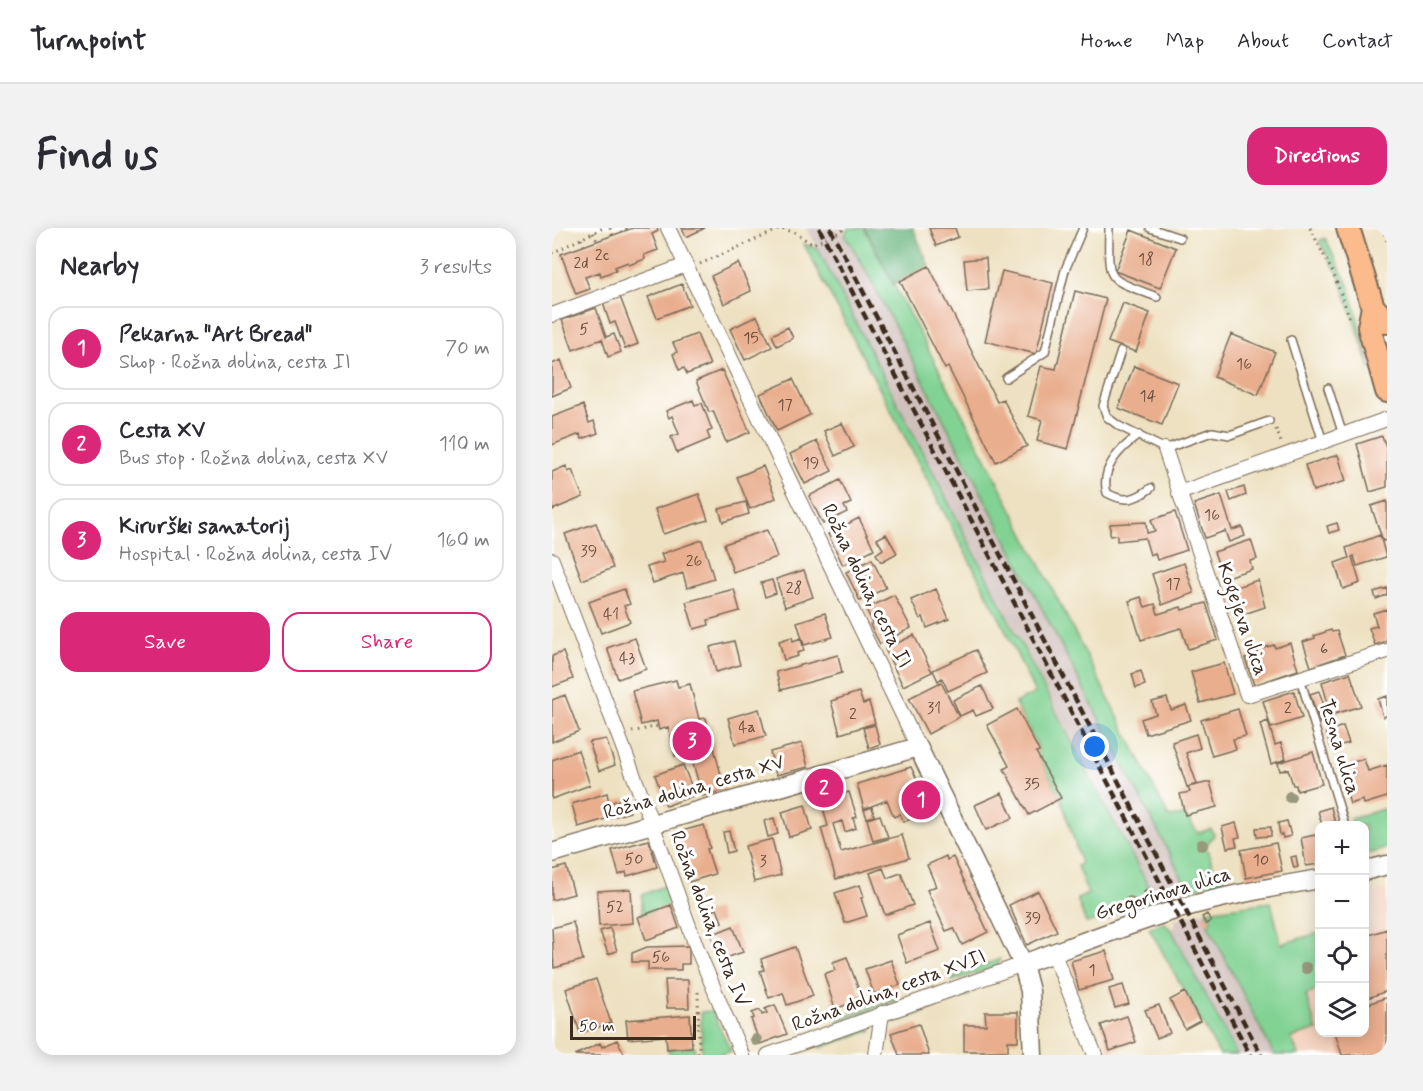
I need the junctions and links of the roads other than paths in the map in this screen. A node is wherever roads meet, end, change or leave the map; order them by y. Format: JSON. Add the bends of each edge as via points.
{"nodes":[{"id":1,"x":668,"y":228,"type":"edge"},
{"id":2,"x":1083,"y":228,"type":"edge"},
{"id":3,"x":1109,"y":228,"type":"edge"},
{"id":4,"x":1150,"y":228,"type":"edge"},
{"id":5,"x":1348,"y":228,"type":"edge"},
{"id":6,"x":1180,"y":237,"type":"dead end"},
{"id":7,"x":686,"y":265,"type":"junction"},
{"id":8,"x":1157,"y":297,"type":"dead end"},
{"id":9,"x":1380,"y":314,"type":"edge"},
{"id":10,"x":552,"y":315,"type":"edge"},
{"id":11,"x":1291,"y":340,"type":"dead end"},
{"id":12,"x":1121,"y":351,"type":"dead end"},
{"id":13,"x":1006,"y":378,"type":"dead end"},
{"id":14,"x":1328,"y":388,"type":"dead end"},
{"id":15,"x":1387,"y":391,"type":"edge"},
{"id":16,"x":1387,"y":419,"type":"edge"},
{"id":17,"x":1269,"y":421,"type":"road end"},
{"id":18,"x":1138,"y":435,"type":"junction"},
{"id":19,"x":1343,"y":435,"type":"junction"},
{"id":20,"x":1323,"y":442,"type":"junction"},
{"id":21,"x":1165,"y":449,"type":"junction"},
{"id":22,"x":1151,"y":488,"type":"dead end"},
{"id":23,"x":1179,"y":493,"type":"junction"},
{"id":24,"x":552,"y":560,"type":"edge"},
{"id":25,"x":1387,"y":651,"type":"edge"},
{"id":26,"x":1300,"y":678,"type":"junction"},
{"id":27,"x":918,"y":747,"type":"junction"},
{"id":28,"x":1344,"y":821,"type":"edge"},
{"id":29,"x":652,"y":824,"type":"junction"},
{"id":30,"x":552,"y":853,"type":"edge"},
{"id":31,"x":1387,"y":865,"type":"edge"},
{"id":32,"x":1369,"y":870,"type":"edge"},
{"id":33,"x":1315,"y":880,"type":"edge"},
{"id":34,"x":1053,"y":952,"type":"junction"},
{"id":35,"x":1023,"y":964,"type":"junction"},
{"id":36,"x":882,"y":1013,"type":"junction"},
{"id":37,"x":742,"y":1055,"type":"edge"},
{"id":38,"x":768,"y":1055,"type":"edge"},
{"id":39,"x":876,"y":1055,"type":"edge"},
{"id":40,"x":1033,"y":1055,"type":"edge"},
{"id":41,"x":1095,"y":1055,"type":"edge"}],
"edges":[{"from":1,"to":7,"type":"street","name":"Rožna dolina, cesta II"},
{"from":2,"to":13,"type":"lane","via":[[1065,270],[1045,352]]},
{"from":3,"to":8,"type":"lane","via":[[1108,269],[1115,281]]},
{"from":4,"to":6,"type":"lane"},
{"from":5,"to":9,"type":"main road"},
{"from":7,"to":10,"type":"street"},
{"from":7,"to":27,"type":"street","name":"Rožna dolina, cesta II"},
{"from":9,"to":15,"type":"main road","via":[[1369,327]]},
{"from":11,"to":20,"type":"lane"},
{"from":12,"to":18,"type":"lane","via":[[1103,406],[1107,417]]},
{"from":14,"to":19,"type":"lane"},
{"from":16,"to":19,"type":"street"},
{"from":17,"to":21,"type":"lane","via":[[1230,435],[1212,432]]},
{"from":18,"to":21,"type":"lane"},
{"from":18,"to":22,"type":"lane","via":[[1111,461],[1104,482],[1107,493],[1117,499],[1137,498]]},
{"from":19,"to":20,"type":"street"},
{"from":20,"to":23,"type":"street"},
{"from":21,"to":23,"type":"street","name":"Kogejeva ulica"},
{"from":23,"to":26,"type":"street","name":"Kogejeva ulica","via":[[1247,695]]},
{"from":24,"to":29,"type":"street","name":"Rožna dolina, cesta IV"},
{"from":25,"to":26,"type":"street","name":"Kogejeva ulica"},
{"from":26,"to":28,"type":"lane","name":"Tesna ulica"},
{"from":27,"to":29,"type":"street","name":"Rožna dolina, cesta XV"},
{"from":27,"to":35,"type":"street","name":"Rožna dolina, cesta II"},
{"from":29,"to":30,"type":"street","name":"Rožna dolina, cesta XV"},
{"from":29,"to":37,"type":"street","name":"Rožna dolina, cesta IV","via":[[698,951]]},
{"from":31,"to":32,"type":"street"},
{"from":33,"to":34,"type":"street","name":"Gregorinova ulica","via":[[1184,908]]},
{"from":34,"to":35,"type":"street","name":"Gregorinova ulica"},
{"from":34,"to":41,"type":"street"},
{"from":35,"to":36,"type":"street","name":"Rožna dolina, cesta XVII"},
{"from":35,"to":40,"type":"street","name":"Rožna dolina, cesta II","via":[[1030,991]]},
{"from":36,"to":38,"type":"street","name":"Rožna dolina, cesta XVII"},
{"from":36,"to":39,"type":"street"}]}
